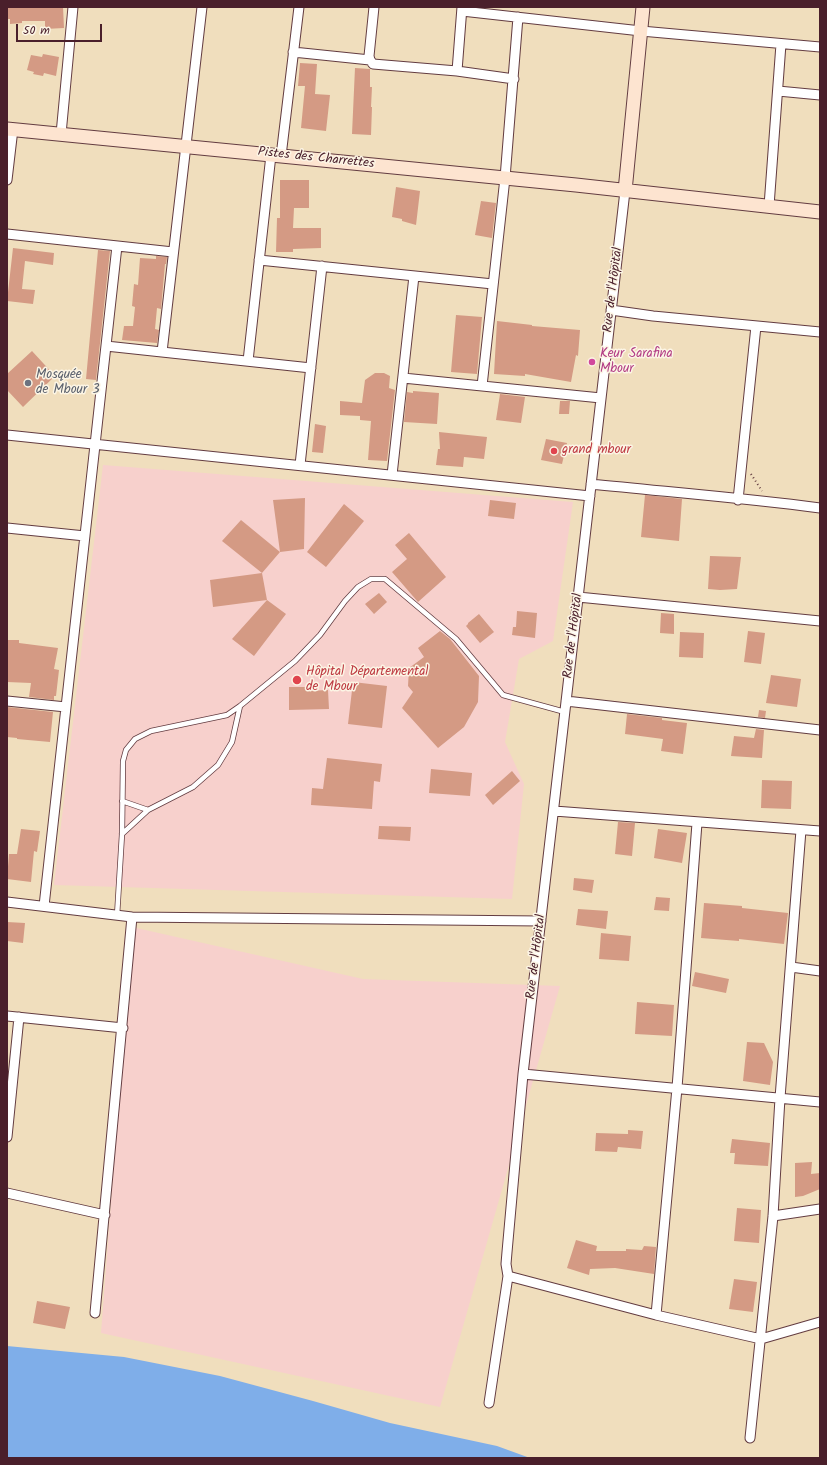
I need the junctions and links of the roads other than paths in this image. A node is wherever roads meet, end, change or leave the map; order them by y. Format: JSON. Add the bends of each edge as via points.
{"nodes":[{"id":1,"x":72,"y":7,"type":"edge"},
{"id":2,"x":202,"y":7,"type":"edge"},
{"id":3,"x":299,"y":7,"type":"edge"},
{"id":4,"x":374,"y":7,"type":"edge"},
{"id":5,"x":643,"y":7,"type":"edge"},
{"id":6,"x":462,"y":9,"type":"edge"},
{"id":7,"x":518,"y":17,"type":"junction"},
{"id":8,"x":640,"y":31,"type":"junction"},
{"id":9,"x":782,"y":44,"type":"junction"},
{"id":10,"x":820,"y":47,"type":"edge"},
{"id":11,"x":293,"y":52,"type":"junction"},
{"id":12,"x":370,"y":60,"type":"junction"},
{"id":13,"x":457,"y":72,"type":"junction"},
{"id":14,"x":514,"y":79,"type":"junction"},
{"id":15,"x":778,"y":91,"type":"junction"},
{"id":16,"x":820,"y":95,"type":"edge"},
{"id":17,"x":10,"y":129,"type":"edge"},
{"id":18,"x":61,"y":134,"type":"junction"},
{"id":19,"x":185,"y":146,"type":"junction"},
{"id":20,"x":276,"y":156,"type":"junction"},
{"id":21,"x":505,"y":178,"type":"junction"},
{"id":22,"x":7,"y":180,"type":"edge"},
{"id":23,"x":625,"y":190,"type":"junction"},
{"id":24,"x":769,"y":206,"type":"junction"},
{"id":25,"x":820,"y":212,"type":"edge"},
{"id":26,"x":7,"y":234,"type":"edge"},
{"id":27,"x":117,"y":246,"type":"junction"},
{"id":28,"x":174,"y":252,"type":"junction"},
{"id":29,"x":259,"y":260,"type":"junction"},
{"id":30,"x":322,"y":266,"type":"junction"},
{"id":31,"x":414,"y":276,"type":"junction"},
{"id":32,"x":493,"y":284,"type":"junction"},
{"id":33,"x":611,"y":310,"type":"junction"},
{"id":34,"x":756,"y":326,"type":"junction"},
{"id":35,"x":820,"y":332,"type":"edge"},
{"id":36,"x":106,"y":346,"type":"junction"},
{"id":37,"x":162,"y":352,"type":"junction"},
{"id":38,"x":248,"y":361,"type":"junction"},
{"id":39,"x":311,"y":368,"type":"junction"},
{"id":40,"x":403,"y":378,"type":"junction"},
{"id":41,"x":482,"y":386,"type":"junction"},
{"id":42,"x":601,"y":398,"type":"junction"},
{"id":43,"x":7,"y":435,"type":"edge"},
{"id":44,"x":95,"y":444,"type":"junction"},
{"id":45,"x":300,"y":466,"type":"junction"},
{"id":46,"x":392,"y":475,"type":"junction"},
{"id":47,"x":591,"y":484,"type":"junction"},
{"id":48,"x":590,"y":496,"type":"junction"},
{"id":49,"x":738,"y":500,"type":"junction"},
{"id":50,"x":820,"y":508,"type":"edge"},
{"id":51,"x":7,"y":528,"type":"edge"},
{"id":52,"x":84,"y":536,"type":"junction"},
{"id":53,"x":578,"y":597,"type":"junction"},
{"id":54,"x":820,"y":621,"type":"edge"},
{"id":55,"x":7,"y":701,"type":"edge"},
{"id":56,"x":566,"y":701,"type":"junction"},
{"id":57,"x":240,"y":706,"type":"junction"},
{"id":58,"x":66,"y":707,"type":"junction"},
{"id":59,"x":565,"y":712,"type":"junction"},
{"id":60,"x":820,"y":730,"type":"edge"},
{"id":61,"x":122,"y":801,"type":"junction"},
{"id":62,"x":148,"y":810,"type":"junction"},
{"id":63,"x":554,"y":811,"type":"junction"},
{"id":64,"x":697,"y":823,"type":"junction"},
{"id":65,"x":801,"y":830,"type":"junction"},
{"id":66,"x":820,"y":831,"type":"edge"},
{"id":67,"x":122,"y":834,"type":"junction"},
{"id":68,"x":7,"y":902,"type":"edge"},
{"id":69,"x":44,"y":906,"type":"junction"},
{"id":70,"x":117,"y":916,"type":"junction"},
{"id":71,"x":132,"y":917,"type":"junction"},
{"id":72,"x":541,"y":921,"type":"junction"},
{"id":73,"x":791,"y":967,"type":"junction"},
{"id":74,"x":820,"y":971,"type":"edge"},
{"id":75,"x":7,"y":1016,"type":"edge"},
{"id":76,"x":19,"y":1017,"type":"junction"},
{"id":77,"x":123,"y":1028,"type":"junction"},
{"id":78,"x":523,"y":1074,"type":"junction"},
{"id":79,"x":10,"y":1082,"type":"edge"},
{"id":80,"x":677,"y":1088,"type":"junction"},
{"id":81,"x":780,"y":1098,"type":"junction"},
{"id":82,"x":820,"y":1102,"type":"edge"},
{"id":83,"x":7,"y":1137,"type":"edge"},
{"id":84,"x":7,"y":1193,"type":"edge"},
{"id":85,"x":820,"y":1209,"type":"edge"},
{"id":86,"x":105,"y":1215,"type":"junction"},
{"id":87,"x":773,"y":1216,"type":"junction"},
{"id":88,"x":508,"y":1276,"type":"junction"},
{"id":89,"x":95,"y":1313,"type":"dead end"},
{"id":90,"x":656,"y":1315,"type":"junction"},
{"id":91,"x":820,"y":1322,"type":"edge"},
{"id":92,"x":762,"y":1338,"type":"junction"},
{"id":93,"x":489,"y":1402,"type":"dead end"},
{"id":94,"x":750,"y":1438,"type":"dead end"}],
"edges":[{"from":1,"to":18,"type":"street"},
{"from":2,"to":19,"type":"street"},
{"from":3,"to":11,"type":"street"},
{"from":4,"to":12,"type":"street"},
{"from":5,"to":8,"type":"main road","name":"Rue de l'Hôpital"},
{"from":6,"to":7,"type":"street"},
{"from":6,"to":13,"type":"street"},
{"from":7,"to":8,"type":"street"},
{"from":7,"to":14,"type":"street"},
{"from":8,"to":9,"type":"street"},
{"from":8,"to":23,"type":"main road","name":"Rue de l'Hôpital"},
{"from":9,"to":10,"type":"street"},
{"from":9,"to":15,"type":"street"},
{"from":11,"to":12,"type":"street"},
{"from":11,"to":20,"type":"street"},
{"from":12,"to":13,"type":"street","via":[[374,64]]},
{"from":13,"to":14,"type":"street"},
{"from":14,"to":21,"type":"street"},
{"from":15,"to":16,"type":"street"},
{"from":15,"to":24,"type":"street"},
{"from":17,"to":18,"type":"main road","name":"Pistes des Charrettes"},
{"from":17,"to":22,"type":"street"},
{"from":18,"to":19,"type":"main road","name":"Pistes des Charrettes"},
{"from":19,"to":20,"type":"main road","name":"Pistes des Charrettes"},
{"from":19,"to":28,"type":"street"},
{"from":20,"to":21,"type":"main road","name":"Pistes des Charrettes"},
{"from":20,"to":29,"type":"street"},
{"from":21,"to":23,"type":"main road","name":"Pistes des Charrettes"},
{"from":21,"to":32,"type":"street"},
{"from":23,"to":24,"type":"main road","name":"Pistes des Charrettes"},
{"from":23,"to":33,"type":"street","name":"Rue de l'Hôpital"},
{"from":24,"to":25,"type":"main road","name":"Pistes des Charrettes"},
{"from":26,"to":27,"type":"street"},
{"from":27,"to":28,"type":"street"},
{"from":27,"to":36,"type":"street"},
{"from":28,"to":37,"type":"street"},
{"from":29,"to":30,"type":"street"},
{"from":29,"to":38,"type":"street"},
{"from":30,"to":31,"type":"street"},
{"from":30,"to":39,"type":"street"},
{"from":31,"to":32,"type":"street"},
{"from":31,"to":40,"type":"street"},
{"from":32,"to":41,"type":"street"},
{"from":33,"to":34,"type":"street"},
{"from":33,"to":42,"type":"street","name":"Rue de l'Hôpital"},
{"from":34,"to":35,"type":"street"},
{"from":34,"to":49,"type":"street"},
{"from":36,"to":37,"type":"street"},
{"from":36,"to":44,"type":"street"},
{"from":37,"to":38,"type":"street"},
{"from":38,"to":39,"type":"street"},
{"from":39,"to":45,"type":"street"},
{"from":40,"to":41,"type":"street"},
{"from":40,"to":46,"type":"street"},
{"from":41,"to":42,"type":"street"},
{"from":42,"to":47,"type":"street","name":"Rue de l'Hôpital"},
{"from":43,"to":44,"type":"street"},
{"from":44,"to":45,"type":"street"},
{"from":44,"to":52,"type":"street"},
{"from":45,"to":46,"type":"street"},
{"from":46,"to":48,"type":"street"},
{"from":47,"to":48,"type":"street","name":"Rue de l'Hôpital"},
{"from":47,"to":49,"type":"street"},
{"from":48,"to":53,"type":"street","name":"Rue de l'Hôpital"},
{"from":49,"to":50,"type":"street","via":[[769,501]]},
{"from":51,"to":52,"type":"street"},
{"from":52,"to":58,"type":"street"},
{"from":53,"to":54,"type":"street"},
{"from":53,"to":56,"type":"street","name":"Rue de l'Hôpital"},
{"from":55,"to":58,"type":"street"},
{"from":56,"to":59,"type":"street","name":"Rue de l'Hôpital"},
{"from":56,"to":60,"type":"street"},
{"from":57,"to":59,"type":"lane","via":[[295,661],[320,635],[358,587],[371,579],[385,579],[456,639],[503,695]]},
{"from":57,"to":61,"type":"lane","via":[[227,714],[151,731],[135,739],[126,750],[123,761]]},
{"from":57,"to":62,"type":"lane","via":[[232,742],[218,765],[193,787]]},
{"from":58,"to":69,"type":"street"},
{"from":59,"to":63,"type":"street","name":"Rue de l'Hôpital"},
{"from":61,"to":62,"type":"lane"},
{"from":61,"to":67,"type":"lane"},
{"from":62,"to":67,"type":"lane"},
{"from":63,"to":64,"type":"street"},
{"from":63,"to":72,"type":"street","name":"Rue de l'Hôpital"},
{"from":64,"to":65,"type":"street"},
{"from":64,"to":80,"type":"street"},
{"from":65,"to":66,"type":"street"},
{"from":65,"to":73,"type":"street"},
{"from":67,"to":70,"type":"lane"},
{"from":68,"to":69,"type":"street"},
{"from":69,"to":70,"type":"street"},
{"from":70,"to":71,"type":"street"},
{"from":71,"to":72,"type":"street"},
{"from":71,"to":77,"type":"street"},
{"from":72,"to":78,"type":"street","name":"Rue de l'Hôpital"},
{"from":73,"to":74,"type":"street"},
{"from":73,"to":81,"type":"street"},
{"from":75,"to":76,"type":"street"},
{"from":76,"to":77,"type":"street"},
{"from":76,"to":79,"type":"street"},
{"from":77,"to":86,"type":"street"},
{"from":78,"to":80,"type":"street"},
{"from":78,"to":88,"type":"street","name":"Rue de l'Hôpital","via":[[506,1264]]},
{"from":79,"to":83,"type":"street"},
{"from":80,"to":81,"type":"street"},
{"from":80,"to":90,"type":"street"},
{"from":81,"to":82,"type":"street"},
{"from":81,"to":87,"type":"street"},
{"from":84,"to":86,"type":"street"},
{"from":85,"to":87,"type":"street"},
{"from":86,"to":89,"type":"street"},
{"from":87,"to":92,"type":"street"},
{"from":88,"to":90,"type":"street"},
{"from":88,"to":93,"type":"street","name":"Rue de l'Hôpital"},
{"from":90,"to":92,"type":"street"},
{"from":91,"to":92,"type":"street"},
{"from":92,"to":94,"type":"street"}]}
